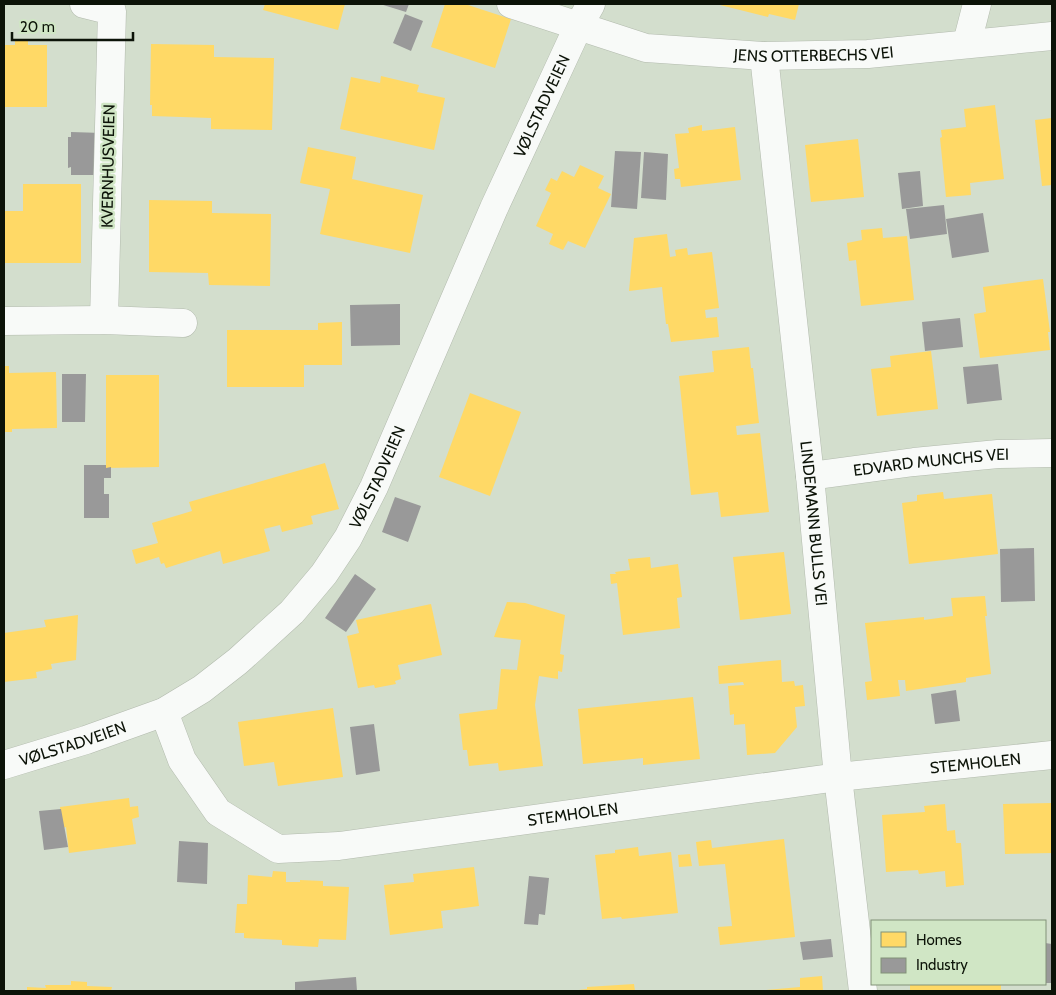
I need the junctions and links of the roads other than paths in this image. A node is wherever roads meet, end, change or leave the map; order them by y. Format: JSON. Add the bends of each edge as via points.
{"nodes":[{"id":1,"x":84,"y":4,"type":"edge"},
{"id":2,"x":511,"y":4,"type":"edge"},
{"id":3,"x":977,"y":4,"type":"edge"},
{"id":4,"x":585,"y":15,"type":"edge"},
{"id":5,"x":1052,"y":36,"type":"edge"},
{"id":6,"x":967,"y":43,"type":"junction"},
{"id":7,"x":764,"y":56,"type":"junction"},
{"id":8,"x":104,"y":320,"type":"junction"},
{"id":9,"x":4,"y":321,"type":"edge"},
{"id":10,"x":183,"y":323,"type":"dead end"},
{"id":11,"x":1052,"y":453,"type":"edge"},
{"id":12,"x":810,"y":476,"type":"junction"},
{"id":13,"x":164,"y":712,"type":"junction"},
{"id":14,"x":1052,"y":755,"type":"edge"},
{"id":15,"x":4,"y":765,"type":"edge"},
{"id":16,"x":838,"y":777,"type":"junction"},
{"id":17,"x":863,"y":991,"type":"edge"}],
"edges":[{"from":1,"to":8,"type":"street","name":"KVERNHUSVEIEN","via":[[112,11]]},
{"from":2,"to":4,"type":"street"},
{"from":3,"to":6,"type":"street"},
{"from":4,"to":7,"type":"street","name":"JENS OTTERBECHS VEI","via":[[646,48]]},
{"from":4,"to":13,"type":"street","name":"VØLSTADVEIEN","via":[[494,208],[374,486],[348,538],[324,574],[292,612],[209,684]]},
{"from":5,"to":6,"type":"street","name":"JENS OTTERBECHS VEI"},
{"from":6,"to":7,"type":"street","name":"JENS OTTERBECHS VEI","via":[[868,54]]},
{"from":7,"to":12,"type":"street","name":"LINDEMANN BULLS VEI"},
{"from":8,"to":9,"type":"street"},
{"from":8,"to":10,"type":"street"},
{"from":11,"to":12,"type":"street","name":"EDVARD MUNCHS VEI","via":[[998,454]]},
{"from":12,"to":16,"type":"street","name":"LINDEMANN BULLS VEI"},
{"from":13,"to":15,"type":"street","name":"VØLSTADVEIEN"},
{"from":13,"to":16,"type":"street","name":"STEMHOLEN","via":[[182,760],[218,812],[278,849],[339,846]]},
{"from":14,"to":16,"type":"street","name":"STEMHOLEN"},
{"from":16,"to":17,"type":"street","name":"LINDEMANN BULLS VEI"}]}
